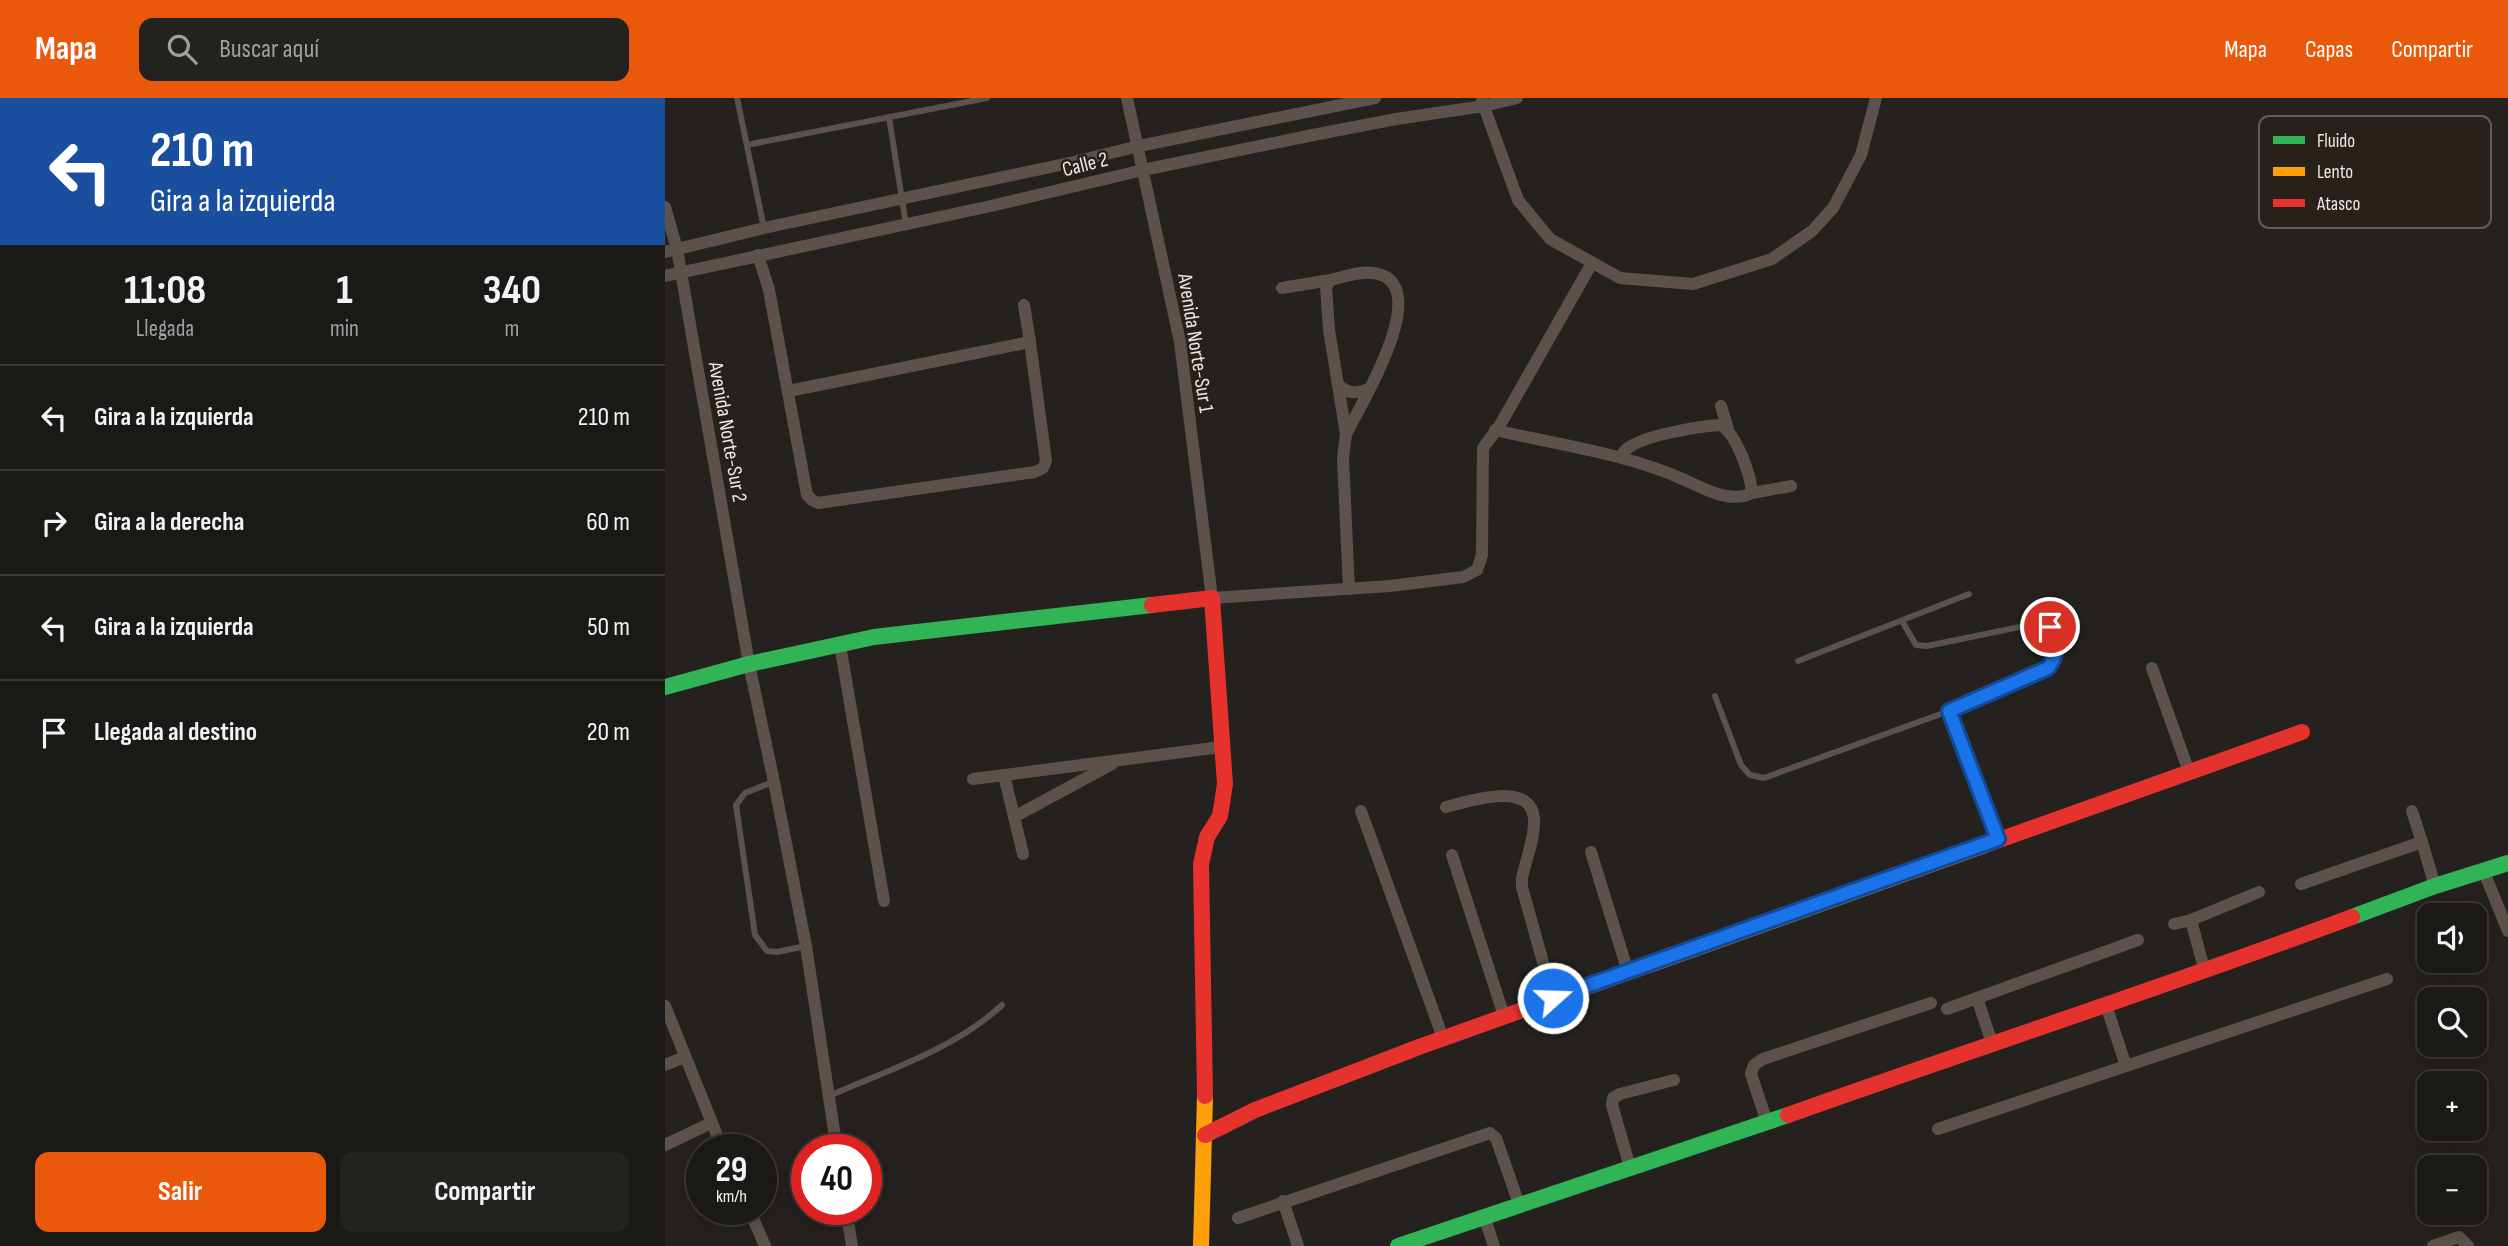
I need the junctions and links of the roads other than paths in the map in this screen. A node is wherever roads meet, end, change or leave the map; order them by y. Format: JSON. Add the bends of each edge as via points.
{"nodes":[{"id":1,"x":737,"y":98,"type":"edge"},
{"id":2,"x":987,"y":98,"type":"edge"},
{"id":3,"x":1127,"y":98,"type":"edge"},
{"id":4,"x":1375,"y":98,"type":"edge"},
{"id":5,"x":1517,"y":98,"type":"edge"},
{"id":6,"x":1876,"y":98,"type":"edge"},
{"id":7,"x":1483,"y":102,"type":"edge"},
{"id":8,"x":889,"y":117,"type":"junction"},
{"id":9,"x":747,"y":145,"type":"junction"},
{"id":10,"x":1139,"y":146,"type":"junction"},
{"id":11,"x":1143,"y":170,"type":"junction"},
{"id":12,"x":901,"y":198,"type":"junction"},
{"id":13,"x":665,"y":206,"type":"edge"},
{"id":14,"x":906,"y":225,"type":"junction"},
{"id":15,"x":764,"y":228,"type":"junction"},
{"id":16,"x":671,"y":251,"type":"edge"},
{"id":17,"x":758,"y":256,"type":"junction"},
{"id":18,"x":1592,"y":262,"type":"junction"},
{"id":19,"x":680,"y":272,"type":"junction"},
{"id":20,"x":665,"y":276,"type":"edge"},
{"id":21,"x":1331,"y":280,"type":"junction"},
{"id":22,"x":1282,"y":288,"type":"dead end"},
{"id":23,"x":1024,"y":305,"type":"dead end"},
{"id":24,"x":1030,"y":342,"type":"junction"},
{"id":25,"x":1338,"y":385,"type":"junction"},
{"id":26,"x":1368,"y":389,"type":"junction"},
{"id":27,"x":789,"y":391,"type":"junction"},
{"id":28,"x":1721,"y":406,"type":"dead end"},
{"id":29,"x":1728,"y":429,"type":"junction"},
{"id":30,"x":1495,"y":430,"type":"junction"},
{"id":31,"x":1346,"y":435,"type":"junction"},
{"id":32,"x":1621,"y":456,"type":"junction"},
{"id":33,"x":1791,"y":486,"type":"dead end"},
{"id":34,"x":1752,"y":493,"type":"junction"},
{"id":35,"x":1349,"y":589,"type":"junction"},
{"id":36,"x":1969,"y":594,"type":"dead end"},
{"id":37,"x":1212,"y":598,"type":"junction"},
{"id":38,"x":1902,"y":621,"type":"junction"},
{"id":39,"x":840,"y":645,"type":"junction"},
{"id":40,"x":1798,"y":661,"type":"dead end"},
{"id":41,"x":749,"y":664,"type":"junction"},
{"id":42,"x":2152,"y":668,"type":"dead end"},
{"id":43,"x":665,"y":687,"type":"edge"},
{"id":44,"x":1715,"y":696,"type":"dead end"},
{"id":45,"x":1949,"y":711,"type":"junction"},
{"id":46,"x":2302,"y":732,"type":"dead end"},
{"id":47,"x":1221,"y":747,"type":"junction"},
{"id":48,"x":1119,"y":760,"type":"junction"},
{"id":49,"x":2189,"y":772,"type":"junction"},
{"id":50,"x":1004,"y":775,"type":"junction"},
{"id":51,"x":972,"y":779,"type":"dead end"},
{"id":52,"x":775,"y":782,"type":"junction"},
{"id":53,"x":1446,"y":807,"type":"dead end"},
{"id":54,"x":1361,"y":811,"type":"dead end"},
{"id":55,"x":2412,"y":811,"type":"dead end"},
{"id":56,"x":1014,"y":817,"type":"junction"},
{"id":57,"x":1998,"y":839,"type":"junction"},
{"id":58,"x":2422,"y":842,"type":"junction"},
{"id":59,"x":1591,"y":852,"type":"dead end"},
{"id":60,"x":1023,"y":853,"type":"dead end"},
{"id":61,"x":1452,"y":855,"type":"dead end"},
{"id":62,"x":2508,"y":863,"type":"edge"},
{"id":63,"x":2484,"y":872,"type":"junction"},
{"id":64,"x":2301,"y":884,"type":"dead end"},
{"id":65,"x":2435,"y":886,"type":"junction"},
{"id":66,"x":2259,"y":892,"type":"dead end"},
{"id":67,"x":884,"y":901,"type":"dead end"},
{"id":68,"x":2191,"y":920,"type":"junction"},
{"id":69,"x":2174,"y":923,"type":"dead end"},
{"id":70,"x":2508,"y":931,"type":"edge"},
{"id":71,"x":2138,"y":940,"type":"dead end"},
{"id":72,"x":806,"y":946,"type":"junction"},
{"id":73,"x":1628,"y":972,"type":"junction"},
{"id":74,"x":2205,"y":972,"type":"junction"},
{"id":75,"x":2387,"y":979,"type":"dead end"},
{"id":76,"x":1553,"y":998,"type":"junction"},
{"id":77,"x":1977,"y":998,"type":"junction"},
{"id":78,"x":1931,"y":1003,"type":"dead end"},
{"id":79,"x":1002,"y":1004,"type":"dead end"},
{"id":80,"x":2106,"y":1005,"type":"junction"},
{"id":81,"x":665,"y":1006,"type":"edge"},
{"id":82,"x":1947,"y":1009,"type":"dead end"},
{"id":83,"x":1504,"y":1016,"type":"junction"},
{"id":84,"x":1443,"y":1038,"type":"junction"},
{"id":85,"x":1992,"y":1043,"type":"junction"},
{"id":86,"x":685,"y":1056,"type":"junction"},
{"id":87,"x":665,"y":1065,"type":"edge"},
{"id":88,"x":2126,"y":1066,"type":"junction"},
{"id":89,"x":1674,"y":1080,"type":"dead end"},
{"id":90,"x":829,"y":1096,"type":"junction"},
{"id":91,"x":1767,"y":1122,"type":"junction"},
{"id":92,"x":711,"y":1123,"type":"junction"},
{"id":93,"x":1938,"y":1129,"type":"dead end"},
{"id":94,"x":716,"y":1134,"type":"edge"},
{"id":95,"x":835,"y":1134,"type":"edge"},
{"id":96,"x":1205,"y":1135,"type":"junction"},
{"id":97,"x":665,"y":1145,"type":"edge"},
{"id":98,"x":1630,"y":1167,"type":"junction"},
{"id":99,"x":1283,"y":1201,"type":"junction"},
{"id":100,"x":1519,"y":1204,"type":"junction"},
{"id":101,"x":1484,"y":1216,"type":"junction"},
{"id":102,"x":1238,"y":1218,"type":"dead end"},
{"id":103,"x":756,"y":1225,"type":"edge"},
{"id":104,"x":849,"y":1225,"type":"edge"},
{"id":105,"x":765,"y":1246,"type":"edge"},
{"id":106,"x":852,"y":1246,"type":"edge"},
{"id":107,"x":1201,"y":1246,"type":"edge"},
{"id":108,"x":1298,"y":1246,"type":"edge"},
{"id":109,"x":1398,"y":1246,"type":"edge"},
{"id":110,"x":1494,"y":1246,"type":"edge"},
{"id":111,"x":2433,"y":1246,"type":"edge"},
{"id":112,"x":2469,"y":1246,"type":"edge"}],
"edges":[{"from":1,"to":9,"type":"lane"},
{"from":2,"to":8,"type":"lane"},
{"from":3,"to":10,"type":"street","name":"Avenida Norte-Sur 1"},
{"from":4,"to":10,"type":"street"},
{"from":5,"to":7,"type":"street","name":"Calle 2"},
{"from":6,"to":18,"type":"street","via":[[1861,155],[1833,208],[1812,231],[1772,259],[1693,284],[1620,278]]},
{"from":7,"to":11,"type":"street","name":"Calle 2"},
{"from":7,"to":18,"type":"street","via":[[1518,200],[1550,239]]},
{"from":8,"to":9,"type":"lane"},
{"from":8,"to":12,"type":"lane"},
{"from":9,"to":15,"type":"lane"},
{"from":10,"to":11,"type":"street","name":"Avenida Norte-Sur 1"},
{"from":10,"to":12,"type":"street"},
{"from":11,"to":14,"type":"street","name":"Calle 2"},
{"from":11,"to":37,"type":"street","name":"Avenida Norte-Sur 1","via":[[1180,342]]},
{"from":12,"to":14,"type":"lane"},
{"from":12,"to":15,"type":"street"},
{"from":13,"to":16,"type":"street","name":"Avenida Norte-Sur 2"},
{"from":14,"to":17,"type":"street","name":"Calle 2"},
{"from":15,"to":16,"type":"street"},
{"from":16,"to":19,"type":"street","name":"Avenida Norte-Sur 2"},
{"from":17,"to":19,"type":"street","name":"Calle 2"},
{"from":17,"to":27,"type":"street"},
{"from":18,"to":30,"type":"street"},
{"from":19,"to":20,"type":"street","name":"Calle 2"},
{"from":19,"to":41,"type":"street","name":"Avenida Norte-Sur 2"},
{"from":21,"to":22,"type":"street"},
{"from":21,"to":25,"type":"street","via":[[1325,299]]},
{"from":21,"to":26,"type":"street","via":[[1376,272],[1396,291],[1400,311],[1394,336]]},
{"from":23,"to":24,"type":"street"},
{"from":24,"to":27,"type":"street"},
{"from":24,"to":27,"type":"street","via":[[1046,461],[1035,472],[818,503],[807,495]]},
{"from":25,"to":26,"type":"street","via":[[1353,394]]},
{"from":25,"to":31,"type":"street"},
{"from":26,"to":31,"type":"street"},
{"from":28,"to":29,"type":"street"},
{"from":29,"to":32,"type":"street","via":[[1710,425],[1675,432],[1628,447]]},
{"from":29,"to":34,"type":"street"},
{"from":30,"to":32,"type":"street"},
{"from":30,"to":35,"type":"street","via":[[1483,448],[1482,555],[1477,570],[1463,577]]},
{"from":31,"to":35,"type":"street"},
{"from":32,"to":34,"type":"street","via":[[1717,494],[1745,497]]},
{"from":33,"to":34,"type":"street"},
{"from":35,"to":37,"type":"street"},
{"from":36,"to":38,"type":"lane"},
{"from":37,"to":39,"type":"street","via":[[886,635]]},
{"from":37,"to":47,"type":"street"},
{"from":38,"to":40,"type":"lane"},
{"from":38,"to":45,"type":"lane","via":[[1916,645],[1927,646],[2039,624],[2054,632],[2056,656],[2048,668]]},
{"from":39,"to":41,"type":"street"},
{"from":39,"to":67,"type":"street"},
{"from":41,"to":43,"type":"street"},
{"from":41,"to":52,"type":"street","name":"Avenida Norte-Sur 2"},
{"from":42,"to":49,"type":"street"},
{"from":44,"to":45,"type":"lane","via":[[1741,765],[1751,775],[1764,778]]},
{"from":45,"to":57,"type":"lane"},
{"from":46,"to":49,"type":"street"},
{"from":47,"to":48,"type":"street"},
{"from":47,"to":96,"type":"street","via":[[1225,784],[1220,816],[1207,837],[1201,864]]},
{"from":48,"to":50,"type":"street"},
{"from":48,"to":56,"type":"street"},
{"from":49,"to":57,"type":"street"},
{"from":50,"to":51,"type":"street"},
{"from":50,"to":56,"type":"street"},
{"from":52,"to":72,"type":"street","name":"Avenida Norte-Sur 2"},
{"from":52,"to":72,"type":"lane","via":[[745,793],[736,805],[755,935],[767,951]]},
{"from":53,"to":76,"type":"street","via":[[1493,797],[1516,797],[1530,805],[1534,822],[1522,887]]},
{"from":54,"to":84,"type":"street"},
{"from":55,"to":58,"type":"street"},
{"from":56,"to":60,"type":"street"},
{"from":57,"to":73,"type":"street"},
{"from":58,"to":64,"type":"street"},
{"from":58,"to":65,"type":"street"},
{"from":59,"to":73,"type":"street"},
{"from":61,"to":83,"type":"street"},
{"from":62,"to":63,"type":"street"},
{"from":63,"to":65,"type":"street"},
{"from":63,"to":70,"type":"street"},
{"from":65,"to":74,"type":"street"},
{"from":66,"to":68,"type":"street"},
{"from":68,"to":69,"type":"street"},
{"from":68,"to":74,"type":"street"},
{"from":71,"to":77,"type":"street"},
{"from":72,"to":90,"type":"street","name":"Avenida Norte-Sur 2"},
{"from":73,"to":76,"type":"street"},
{"from":74,"to":80,"type":"street"},
{"from":75,"to":88,"type":"street"},
{"from":76,"to":83,"type":"street"},
{"from":77,"to":82,"type":"street"},
{"from":77,"to":85,"type":"street"},
{"from":78,"to":91,"type":"street","via":[[1754,1065],[1751,1074]]},
{"from":79,"to":90,"type":"lane","via":[[983,1023],[946,1044]]},
{"from":80,"to":85,"type":"street"},
{"from":80,"to":88,"type":"street"},
{"from":81,"to":86,"type":"street"},
{"from":83,"to":84,"type":"street"},
{"from":84,"to":96,"type":"street","via":[[1255,1110]]},
{"from":85,"to":91,"type":"street"},
{"from":86,"to":87,"type":"street"},
{"from":86,"to":92,"type":"street"},
{"from":88,"to":93,"type":"street"},
{"from":89,"to":98,"type":"street","via":[[1613,1098]]},
{"from":90,"to":95,"type":"street","name":"Avenida Norte-Sur 2"},
{"from":91,"to":98,"type":"street"},
{"from":92,"to":94,"type":"street"},
{"from":92,"to":97,"type":"street"},
{"from":96,"to":107,"type":"street"},
{"from":98,"to":100,"type":"street"},
{"from":99,"to":100,"type":"street","via":[[1490,1133],[1496,1138]]},
{"from":99,"to":102,"type":"street"},
{"from":99,"to":108,"type":"street"},
{"from":100,"to":101,"type":"street"},
{"from":101,"to":109,"type":"street"},
{"from":101,"to":110,"type":"street"},
{"from":103,"to":105,"type":"street"},
{"from":104,"to":106,"type":"street"},
{"from":111,"to":112,"type":"street","via":[[2459,1237]]}]}
